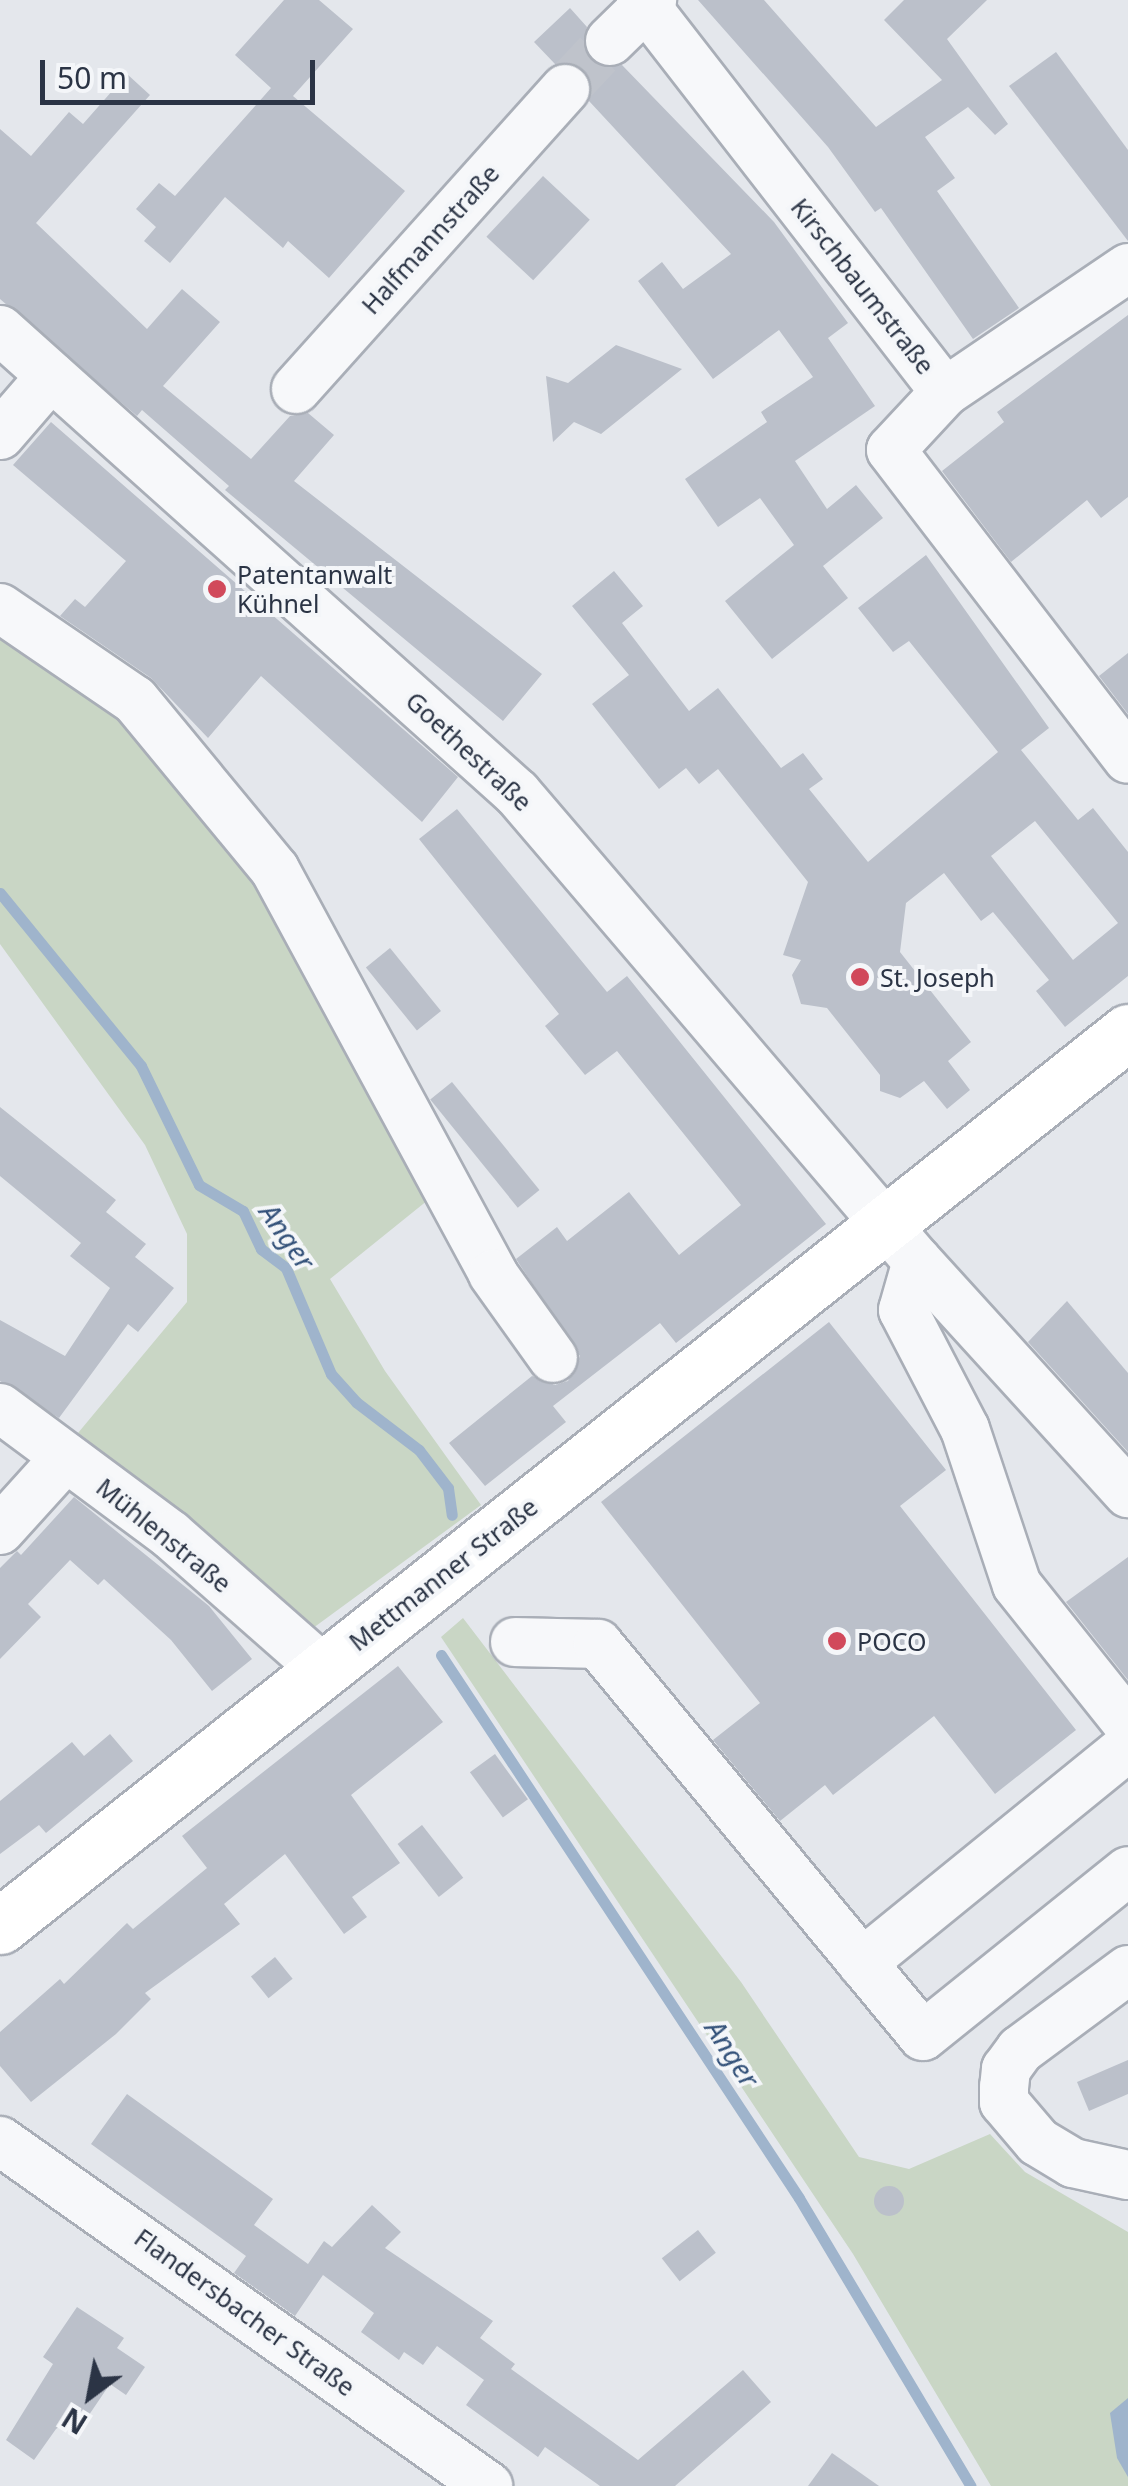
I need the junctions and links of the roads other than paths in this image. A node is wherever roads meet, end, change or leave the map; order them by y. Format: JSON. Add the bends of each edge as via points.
{"nodes":[{"id":1,"x":646,"y":2,"type":"edge"},
{"id":2,"x":610,"y":41,"type":"tunnel mouth"},
{"id":3,"x":565,"y":88,"type":"tunnel mouth"},
{"id":4,"x":1128,"y":268,"type":"edge"},
{"id":5,"x":0,"y":330,"type":"edge"},
{"id":6,"x":51,"y":376,"type":"junction"},
{"id":7,"x":296,"y":389,"type":"dead end"},
{"id":8,"x":946,"y":392,"type":"junction"},
{"id":9,"x":0,"y":435,"type":"edge"},
{"id":10,"x":0,"y":608,"type":"edge"},
{"id":11,"x":1128,"y":760,"type":"edge"},
{"id":12,"x":1128,"y":1032,"type":"edge"},
{"id":13,"x":902,"y":1241,"type":"junction"},
{"id":14,"x":554,"y":1358,"type":"dead end"},
{"id":15,"x":0,"y":1408,"type":"edge"},
{"id":16,"x":66,"y":1456,"type":"junction"},
{"id":17,"x":1128,"y":1493,"type":"edge"},
{"id":18,"x":0,"y":1530,"type":"edge"},
{"id":19,"x":515,"y":1642,"type":"dead end"},
{"id":20,"x":323,"y":1669,"type":"junction"},
{"id":21,"x":1128,"y":1724,"type":"edge"},
{"id":22,"x":1128,"y":1748,"type":"edge"},
{"id":23,"x":1128,"y":1871,"type":"edge"},
{"id":24,"x":0,"y":1926,"type":"edge"},
{"id":25,"x":862,"y":1963,"type":"junction"},
{"id":26,"x":1128,"y":1970,"type":"edge"},
{"id":27,"x":0,"y":2140,"type":"edge"},
{"id":28,"x":1128,"y":2175,"type":"edge"},
{"id":29,"x":488,"y":2486,"type":"edge"}],
"edges":[{"from":1,"to":2,"type":"street"},
{"from":1,"to":8,"type":"street","name":"Kirschbaumstraße"},
{"from":3,"to":7,"type":"street","name":"Halfmannstraße"},
{"from":4,"to":8,"type":"street"},
{"from":5,"to":6,"type":"street","name":"Goethestraße"},
{"from":6,"to":9,"type":"street"},
{"from":6,"to":13,"type":"street","name":"Goethestraße","via":[[517,793]]},
{"from":8,"to":11,"type":"street","name":"Kirschbaumstraße","via":[[892,450]]},
{"from":10,"to":14,"type":"street","via":[[136,700],[275,870],[493,1274]]},
{"from":12,"to":13,"type":"main road","name":"Mettmanner Straße"},
{"from":13,"to":17,"type":"street"},
{"from":13,"to":20,"type":"main road","name":"Mettmanner Straße"},
{"from":13,"to":21,"type":"street","via":[[903,1310],[965,1430],[1017,1584]]},
{"from":15,"to":16,"type":"street","name":"Mühlenstraße"},
{"from":16,"to":18,"type":"street"},
{"from":16,"to":20,"type":"street","name":"Mühlenstraße","via":[[172,1535]]},
{"from":19,"to":25,"type":"street","via":[[598,1644]]},
{"from":20,"to":24,"type":"main road","name":"Mettmanner Straße"},
{"from":22,"to":25,"type":"street"},
{"from":23,"to":25,"type":"street","via":[[922,2036]]},
{"from":26,"to":28,"type":"street","via":[[1044,2028],[1006,2069],[1004,2102],[1038,2142],[1074,2164]]},
{"from":27,"to":29,"type":"street","name":"Flandersbacher Straße"}]}
